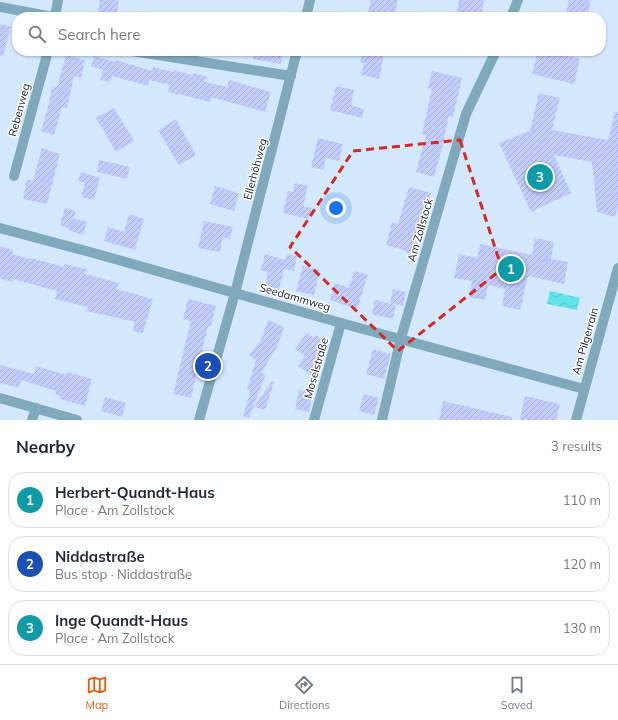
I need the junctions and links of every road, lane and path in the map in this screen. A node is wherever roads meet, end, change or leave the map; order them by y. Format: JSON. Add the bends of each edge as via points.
{"nodes":[{"id":1,"x":58,"y":0,"type":"edge"},
{"id":2,"x":310,"y":0,"type":"edge"},
{"id":3,"x":518,"y":0,"type":"edge"},
{"id":4,"x":0,"y":7,"type":"edge"},
{"id":5,"x":27,"y":12,"type":"edge"},
{"id":6,"x":55,"y":12,"type":"edge"},
{"id":7,"x":307,"y":12,"type":"edge"},
{"id":8,"x":513,"y":12,"type":"edge"},
{"id":9,"x":47,"y":56,"type":"edge"},
{"id":10,"x":164,"y":56,"type":"edge"},
{"id":11,"x":297,"y":56,"type":"edge"},
{"id":12,"x":494,"y":56,"type":"edge"},
{"id":13,"x":291,"y":76,"type":"junction"},
{"id":14,"x":14,"y":176,"type":"dead end"},
{"id":15,"x":0,"y":228,"type":"edge"},
{"id":16,"x":618,"y":268,"type":"edge"},
{"id":17,"x":235,"y":293,"type":"junction"},
{"id":18,"x":341,"y":323,"type":"junction"},
{"id":19,"x":401,"y":338,"type":"junction"},
{"id":20,"x":584,"y":389,"type":"junction"},
{"id":21,"x":0,"y":398,"type":"edge"},
{"id":22,"x":36,"y":408,"type":"junction"},
{"id":23,"x":32,"y":420,"type":"edge"},
{"id":24,"x":77,"y":420,"type":"edge"},
{"id":25,"x":199,"y":420,"type":"edge"},
{"id":26,"x":314,"y":420,"type":"edge"},
{"id":27,"x":382,"y":420,"type":"edge"},
{"id":28,"x":576,"y":420,"type":"edge"}],
"edges":[{"from":1,"to":6,"type":"street"},
{"from":2,"to":7,"type":"street"},
{"from":3,"to":8,"type":"street"},
{"from":4,"to":5,"type":"street"},
{"from":9,"to":14,"type":"street","name":"Rebenweg"},
{"from":10,"to":13,"type":"street"},
{"from":11,"to":13,"type":"street","name":"Ellerhöhweg"},
{"from":12,"to":19,"type":"street","name":"Am Zollstock","via":[[466,114]]},
{"from":13,"to":17,"type":"street","name":"Ellerhöhweg"},
{"from":15,"to":17,"type":"street","name":"Seedammweg"},
{"from":16,"to":20,"type":"street","name":"Am Pilgerrain"},
{"from":17,"to":18,"type":"street","name":"Seedammweg"},
{"from":17,"to":25,"type":"street","name":"Ellerhöhweg"},
{"from":18,"to":19,"type":"street","name":"Seedammweg"},
{"from":18,"to":26,"type":"street","name":"Moselstraße"},
{"from":19,"to":20,"type":"street","name":"Seedammweg"},
{"from":19,"to":27,"type":"street","name":"Am Zollstock"},
{"from":20,"to":28,"type":"street","name":"Am Pilgerrain"},
{"from":21,"to":22,"type":"street"},
{"from":22,"to":23,"type":"street"},
{"from":22,"to":24,"type":"street"}]}
